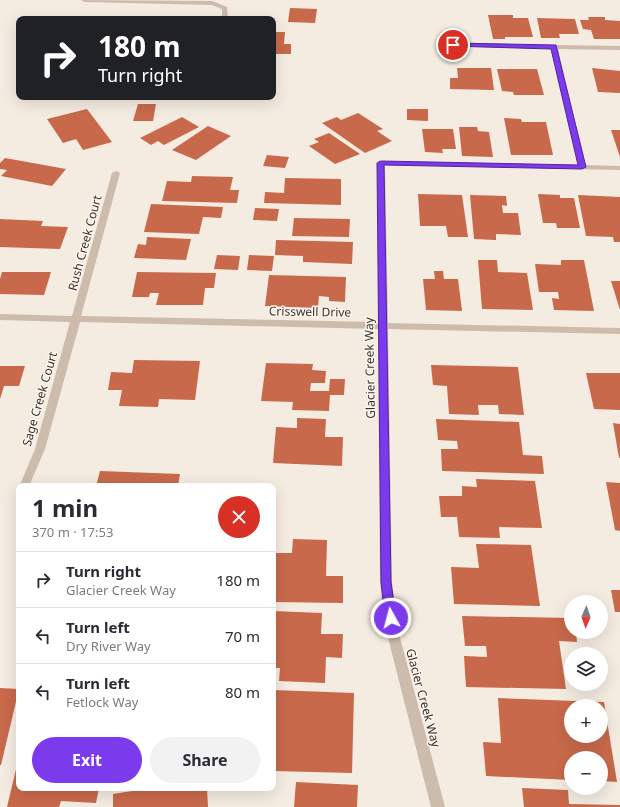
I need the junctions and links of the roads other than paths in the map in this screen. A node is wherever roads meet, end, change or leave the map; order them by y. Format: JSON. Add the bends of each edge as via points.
{"nodes":[{"id":1,"x":84,"y":0,"type":"edge"},
{"id":2,"x":225,"y":16,"type":"edge"},
{"id":3,"x":439,"y":45,"type":"dead end"},
{"id":4,"x":554,"y":47,"type":"junction"},
{"id":5,"x":620,"y":48,"type":"edge"},
{"id":6,"x":582,"y":167,"type":"junction"},
{"id":7,"x":620,"y":168,"type":"edge"},
{"id":8,"x":116,"y":173,"type":"dead end"},
{"id":9,"x":0,"y":317,"type":"edge"},
{"id":10,"x":76,"y":318,"type":"junction"},
{"id":11,"x":382,"y":326,"type":"junction"},
{"id":12,"x":620,"y":331,"type":"edge"},
{"id":13,"x":25,"y":483,"type":"edge"},
{"id":14,"x":438,"y":807,"type":"edge"}],
"edges":[{"from":1,"to":2,"type":"street","via":[[221,5],[225,8]]},
{"from":3,"to":4,"type":"street"},
{"from":4,"to":5,"type":"street"},
{"from":4,"to":6,"type":"street"},
{"from":6,"to":7,"type":"street","name":"Glacier Creek Way"},
{"from":6,"to":11,"type":"street","name":"Glacier Creek Way","via":[[381,163]]},
{"from":8,"to":10,"type":"street","name":"Rush Creek Court"},
{"from":9,"to":10,"type":"street","name":"Crisswell Drive"},
{"from":10,"to":11,"type":"street","name":"Crisswell Drive"},
{"from":10,"to":13,"type":"street","name":"Sage Creek Court","via":[[40,449]]},
{"from":11,"to":12,"type":"street","name":"Crisswell Drive"},
{"from":11,"to":14,"type":"street","name":"Glacier Creek Way","via":[[386,582],[392,630]]}]}
